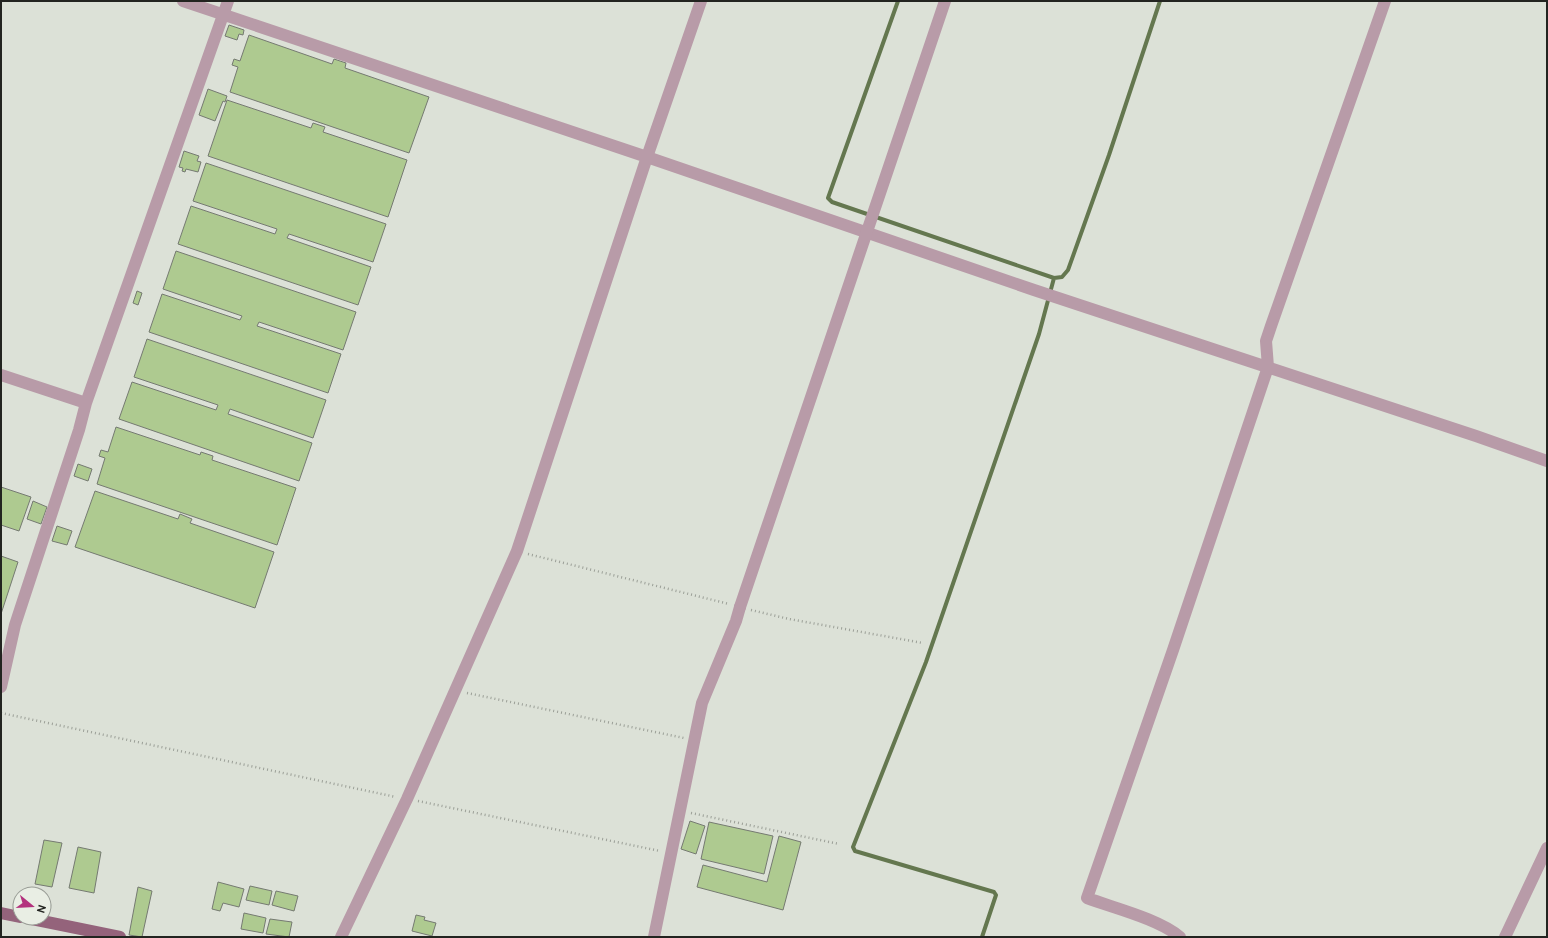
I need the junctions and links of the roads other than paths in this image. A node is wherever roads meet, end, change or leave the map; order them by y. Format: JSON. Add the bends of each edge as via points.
{"nodes":[{"id":1,"x":183,"y":1,"type":"edge"},
{"id":2,"x":228,"y":1,"type":"edge"},
{"id":3,"x":701,"y":1,"type":"edge"},
{"id":4,"x":945,"y":1,"type":"edge"},
{"id":5,"x":1385,"y":1,"type":"edge"},
{"id":6,"x":223,"y":14,"type":"junction"},
{"id":7,"x":647,"y":157,"type":"junction"},
{"id":8,"x":867,"y":232,"type":"junction"},
{"id":9,"x":1268,"y":367,"type":"junction"},
{"id":10,"x":1,"y":375,"type":"edge"},
{"id":11,"x":86,"y":403,"type":"junction"},
{"id":12,"x":1547,"y":461,"type":"edge"},
{"id":13,"x":1,"y":687,"type":"edge"},
{"id":14,"x":1547,"y":848,"type":"edge"},
{"id":15,"x":1,"y":913,"type":"edge"},
{"id":16,"x":12,"y":915,"type":"edge"},
{"id":17,"x":52,"y":923,"type":"edge"},
{"id":18,"x":120,"y":937,"type":"edge"},
{"id":19,"x":341,"y":937,"type":"edge"},
{"id":20,"x":654,"y":937,"type":"edge"},
{"id":21,"x":1180,"y":937,"type":"edge"},
{"id":22,"x":1505,"y":937,"type":"edge"}],
"edges":[{"from":1,"to":6,"type":"street"},
{"from":2,"to":6,"type":"street"},
{"from":3,"to":7,"type":"street"},
{"from":4,"to":8,"type":"street"},
{"from":5,"to":9,"type":"street","via":[[1266,341]]},
{"from":6,"to":7,"type":"street"},
{"from":6,"to":11,"type":"street"},
{"from":7,"to":8,"type":"street"},
{"from":7,"to":19,"type":"street","via":[[518,551],[407,799]]},
{"from":8,"to":9,"type":"street"},
{"from":8,"to":20,"type":"street","via":[[736,621],[702,703]]},
{"from":9,"to":12,"type":"street"},
{"from":9,"to":21,"type":"street","via":[[1087,898],[1160,924]]},
{"from":10,"to":11,"type":"street"},
{"from":11,"to":13,"type":"street","via":[[15,625]]},
{"from":14,"to":22,"type":"street"},
{"from":15,"to":16,"type":"main road"},
{"from":17,"to":18,"type":"main road"}]}
